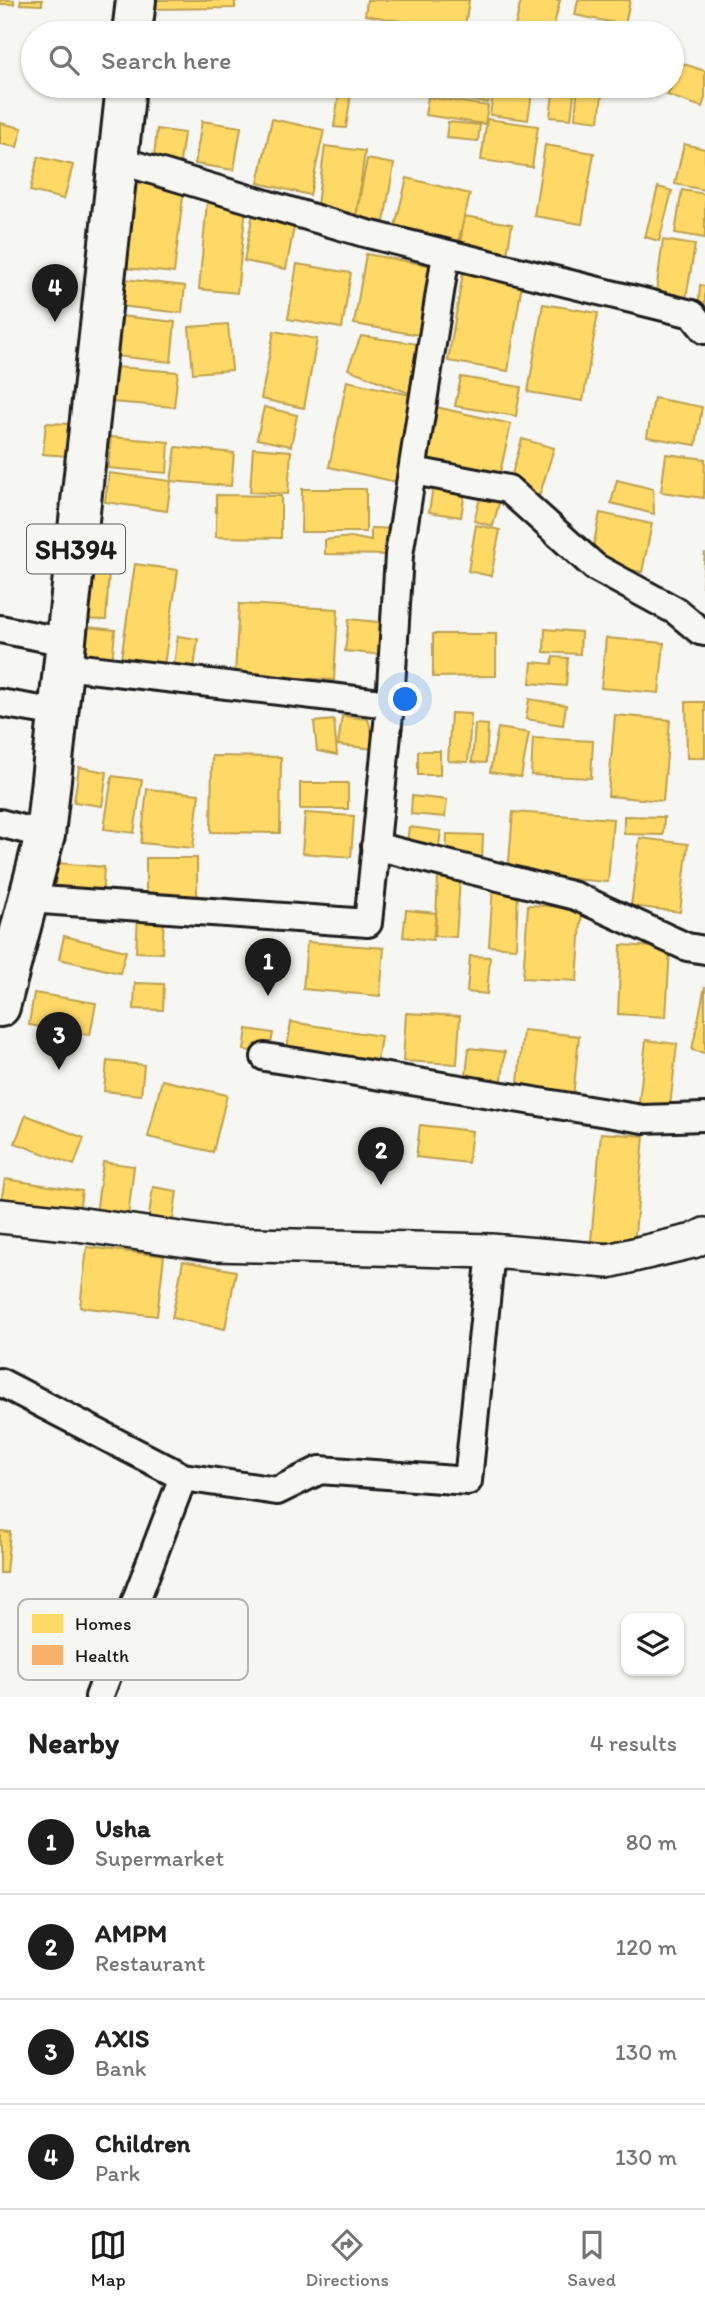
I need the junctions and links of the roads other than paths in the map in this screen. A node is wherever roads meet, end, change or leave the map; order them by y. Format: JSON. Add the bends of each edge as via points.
{"nodes":[{"id":1,"x":135,"y":0,"type":"edge"},
{"id":2,"x":133,"y":21,"type":"edge"},
{"id":3,"x":125,"y":98,"type":"edge"},
{"id":4,"x":118,"y":160,"type":"junction"},
{"id":5,"x":446,"y":254,"type":"junction"},
{"id":6,"x":705,"y":330,"type":"edge"},
{"id":7,"x":414,"y":471,"type":"junction"},
{"id":8,"x":0,"y":629,"type":"edge"},
{"id":9,"x":705,"y":632,"type":"edge"},
{"id":10,"x":65,"y":654,"type":"junction"},
{"id":11,"x":0,"y":703,"type":"edge"},
{"id":12,"x":390,"y":704,"type":"junction"},
{"id":13,"x":59,"y":713,"type":"junction"},
{"id":14,"x":0,"y":823,"type":"edge"},
{"id":15,"x":45,"y":835,"type":"junction"},
{"id":16,"x":375,"y":846,"type":"junction"},
{"id":17,"x":28,"y":899,"type":"junction"},
{"id":18,"x":705,"y":950,"type":"edge"},
{"id":19,"x":0,"y":1007,"type":"edge"},
{"id":20,"x":265,"y":1057,"type":"dead end"},
{"id":21,"x":705,"y":1117,"type":"edge"},
{"id":22,"x":0,"y":1216,"type":"edge"},
{"id":23,"x":705,"y":1235,"type":"edge"},
{"id":24,"x":491,"y":1251,"type":"junction"},
{"id":25,"x":0,"y":1382,"type":"edge"},
{"id":26,"x":183,"y":1477,"type":"junction"},
{"id":27,"x":136,"y":1599,"type":"edge"},
{"id":28,"x":105,"y":1680,"type":"edge"},
{"id":29,"x":99,"y":1697,"type":"edge"}],
"edges":[{"from":1,"to":2,"type":"main road"},
{"from":3,"to":4,"type":"main road","number":"SH394"},
{"from":4,"to":5,"type":"street"},
{"from":4,"to":10,"type":"main road","number":"SH394"},
{"from":5,"to":6,"type":"street","via":[[692,314]]},
{"from":5,"to":7,"type":"street"},
{"from":7,"to":9,"type":"street","via":[[508,489],[595,568],[676,611]]},
{"from":7,"to":12,"type":"street","via":[[399,555]]},
{"from":8,"to":10,"type":"street"},
{"from":10,"to":12,"type":"street"},
{"from":10,"to":13,"type":"main road","number":"SH394"},
{"from":11,"to":13,"type":"street"},
{"from":12,"to":16,"type":"street"},
{"from":13,"to":15,"type":"main road","number":"SH394"},
{"from":14,"to":15,"type":"street"},
{"from":15,"to":17,"type":"main road","number":"SH394"},
{"from":16,"to":17,"type":"street","via":[[368,923]]},
{"from":16,"to":18,"type":"street","via":[[575,896],[687,947]]},
{"from":17,"to":19,"type":"main road","number":"SH394"},
{"from":20,"to":21,"type":"street","via":[[643,1119]]},
{"from":22,"to":24,"type":"street","via":[[214,1244]]},
{"from":23,"to":24,"type":"street","via":[[608,1261]]},
{"from":24,"to":26,"type":"street","via":[[468,1481],[320,1470],[278,1491]]},
{"from":25,"to":26,"type":"street"},
{"from":26,"to":27,"type":"street"},
{"from":28,"to":29,"type":"street"}]}
